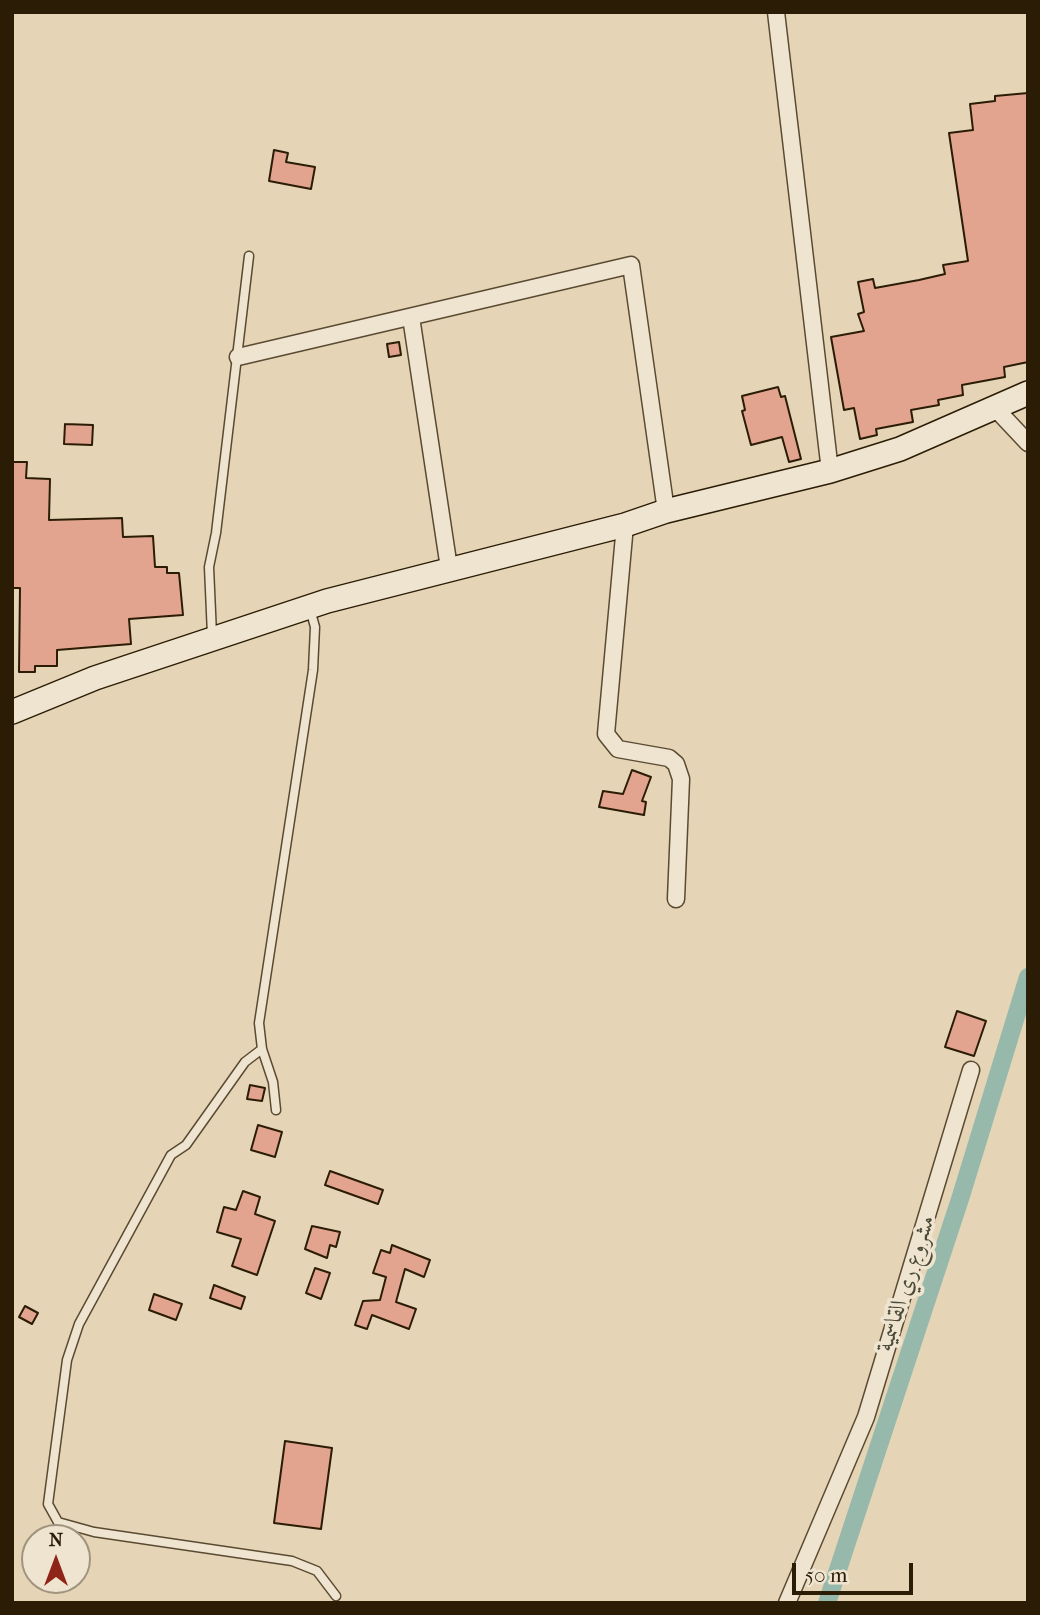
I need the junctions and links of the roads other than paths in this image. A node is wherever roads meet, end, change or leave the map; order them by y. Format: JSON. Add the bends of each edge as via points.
{"nodes":[{"id":1,"x":776,"y":12,"type":"edge"},
{"id":2,"x":250,"y":256,"type":"dead end"},
{"id":3,"x":411,"y":317,"type":"junction"},
{"id":4,"x":238,"y":357,"type":"junction"},
{"id":5,"x":1028,"y":393,"type":"edge"},
{"id":6,"x":996,"y":409,"type":"junction"},
{"id":7,"x":1028,"y":443,"type":"edge"},
{"id":8,"x":830,"y":471,"type":"junction"},
{"id":9,"x":666,"y":511,"type":"junction"},
{"id":10,"x":625,"y":525,"type":"junction"},
{"id":11,"x":449,"y":568,"type":"junction"},
{"id":12,"x":310,"y":607,"type":"junction"},
{"id":13,"x":212,"y":639,"type":"junction"},
{"id":14,"x":12,"y":712,"type":"edge"},
{"id":15,"x":677,"y":899,"type":"dead end"},
{"id":16,"x":262,"y":1049,"type":"junction"},
{"id":17,"x":971,"y":1070,"type":"dead end"},
{"id":18,"x":276,"y":1110,"type":"dead end"},
{"id":19,"x":336,"y":1596,"type":"dead end"},
{"id":20,"x":787,"y":1603,"type":"edge"}],
"edges":[{"from":1,"to":8,"type":"street"},
{"from":2,"to":4,"type":"lane"},
{"from":3,"to":4,"type":"street"},
{"from":3,"to":9,"type":"street","via":[[631,265]]},
{"from":3,"to":11,"type":"street"},
{"from":4,"to":13,"type":"lane","via":[[209,567]]},
{"from":5,"to":6,"type":"main road"},
{"from":6,"to":7,"type":"street"},
{"from":6,"to":8,"type":"main road","via":[[900,450]]},
{"from":8,"to":9,"type":"main road"},
{"from":9,"to":10,"type":"main road"},
{"from":10,"to":11,"type":"main road"},
{"from":10,"to":15,"type":"street","via":[[606,734],[618,749],[669,758],[677,764],[681,779]]},
{"from":11,"to":12,"type":"main road"},
{"from":12,"to":13,"type":"main road"},
{"from":12,"to":16,"type":"lane","via":[[315,627],[313,670],[259,1023]]},
{"from":13,"to":14,"type":"main road"},
{"from":16,"to":18,"type":"lane","via":[[274,1082]]},
{"from":16,"to":19,"type":"lane","via":[[245,1062],[186,1145],[171,1156],[79,1324],[67,1360],[48,1504],[58,1522],[94,1532],[292,1561],[317,1571]]},
{"from":17,"to":20,"type":"street","via":[[866,1417]]}]}
